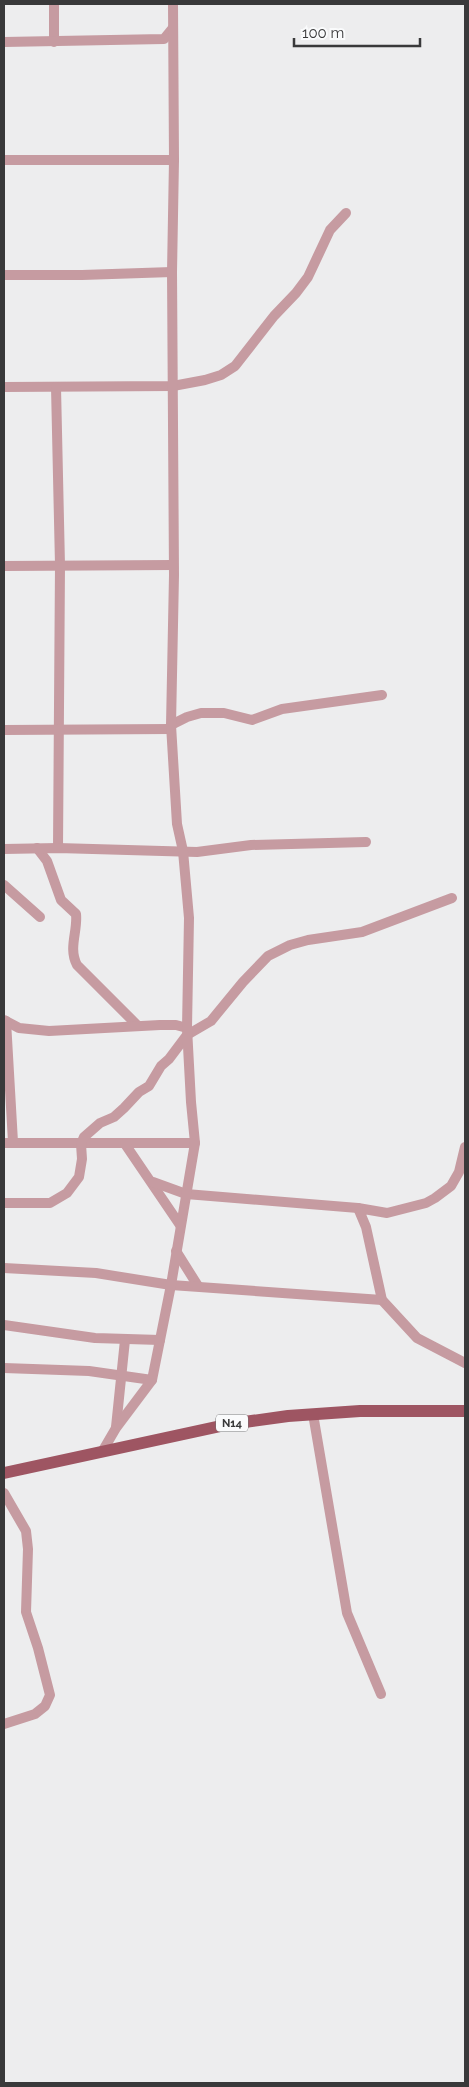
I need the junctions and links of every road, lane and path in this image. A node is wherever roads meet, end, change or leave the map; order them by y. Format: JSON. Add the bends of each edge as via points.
{"nodes":[{"id":1,"x":54,"y":4,"type":"edge"},
{"id":2,"x":173,"y":4,"type":"edge"},
{"id":3,"x":173,"y":28,"type":"junction"},
{"id":4,"x":164,"y":39,"type":"junction"},
{"id":5,"x":4,"y":42,"type":"edge"},
{"id":6,"x":54,"y":42,"type":"junction"},
{"id":7,"x":173,"y":48,"type":"junction"},
{"id":8,"x":4,"y":160,"type":"edge"},
{"id":9,"x":174,"y":160,"type":"junction"},
{"id":10,"x":346,"y":213,"type":"dead end"},
{"id":11,"x":172,"y":272,"type":"junction"},
{"id":12,"x":4,"y":275,"type":"edge"},
{"id":13,"x":173,"y":386,"type":"junction"},
{"id":14,"x":4,"y":387,"type":"edge"},
{"id":15,"x":56,"y":387,"type":"junction"},
{"id":16,"x":60,"y":565,"type":"junction"},
{"id":17,"x":173,"y":565,"type":"junction"},
{"id":18,"x":4,"y":566,"type":"edge"},
{"id":19,"x":382,"y":695,"type":"dead end"},
{"id":20,"x":171,"y":727,"type":"junction"},
{"id":21,"x":4,"y":730,"type":"edge"},
{"id":22,"x":59,"y":730,"type":"junction"},
{"id":23,"x":366,"y":842,"type":"dead end"},
{"id":24,"x":4,"y":848,"type":"edge"},
{"id":25,"x":37,"y":848,"type":"junction"},
{"id":26,"x":58,"y":848,"type":"junction"},
{"id":27,"x":183,"y":851,"type":"junction"},
{"id":28,"x":4,"y":885,"type":"edge"},
{"id":29,"x":452,"y":898,"type":"dead end"},
{"id":30,"x":40,"y":917,"type":"dead end"},
{"id":31,"x":5,"y":1021,"type":"edge"},
{"id":32,"x":137,"y":1025,"type":"junction"},
{"id":33,"x":187,"y":1031,"type":"junction"},
{"id":34,"x":8,"y":1143,"type":"edge"},
{"id":35,"x":195,"y":1143,"type":"junction"},
{"id":36,"x":81,"y":1144,"type":"junction"},
{"id":37,"x":125,"y":1144,"type":"junction"},
{"id":38,"x":465,"y":1146,"type":"edge"},
{"id":39,"x":153,"y":1182,"type":"junction"},
{"id":40,"x":186,"y":1194,"type":"junction"},
{"id":41,"x":4,"y":1203,"type":"edge"},
{"id":42,"x":358,"y":1208,"type":"junction"},
{"id":43,"x":180,"y":1225,"type":"junction"},
{"id":44,"x":176,"y":1251,"type":"junction"},
{"id":45,"x":4,"y":1268,"type":"edge"},
{"id":46,"x":171,"y":1285,"type":"junction"},
{"id":47,"x":198,"y":1286,"type":"junction"},
{"id":48,"x":382,"y":1300,"type":"junction"},
{"id":49,"x":4,"y":1325,"type":"edge"},
{"id":50,"x":125,"y":1340,"type":"junction"},
{"id":51,"x":160,"y":1340,"type":"junction"},
{"id":52,"x":465,"y":1363,"type":"edge"},
{"id":53,"x":4,"y":1368,"type":"edge"},
{"id":54,"x":122,"y":1375,"type":"junction"},
{"id":55,"x":152,"y":1380,"type":"junction"},
{"id":56,"x":465,"y":1411,"type":"edge"},
{"id":57,"x":313,"y":1414,"type":"junction"},
{"id":58,"x":116,"y":1428,"type":"junction"},
{"id":59,"x":102,"y":1452,"type":"junction"},
{"id":60,"x":4,"y":1473,"type":"edge"},
{"id":61,"x":4,"y":1493,"type":"edge"},
{"id":62,"x":381,"y":1694,"type":"dead end"},
{"id":63,"x":4,"y":1724,"type":"edge"}],
"edges":[{"from":1,"to":6,"type":"street"},
{"from":2,"to":3,"type":"street"},
{"from":3,"to":4,"type":"street"},
{"from":3,"to":7,"type":"street"},
{"from":4,"to":6,"type":"street"},
{"from":4,"to":7,"type":"street"},
{"from":5,"to":6,"type":"street"},
{"from":7,"to":9,"type":"street"},
{"from":8,"to":9,"type":"street"},
{"from":9,"to":11,"type":"street"},
{"from":10,"to":13,"type":"street","via":[[330,230],[308,277],[296,294],[274,316],[235,366],[221,375]]},
{"from":11,"to":12,"type":"street"},
{"from":11,"to":13,"type":"street"},
{"from":13,"to":15,"type":"street"},
{"from":13,"to":17,"type":"street"},
{"from":14,"to":15,"type":"street"},
{"from":15,"to":16,"type":"street"},
{"from":16,"to":17,"type":"street"},
{"from":16,"to":18,"type":"street"},
{"from":16,"to":22,"type":"street"},
{"from":17,"to":20,"type":"street"},
{"from":19,"to":20,"type":"street","via":[[282,709],[252,720],[224,713],[201,713],[186,717]]},
{"from":20,"to":22,"type":"street"},
{"from":20,"to":27,"type":"street","via":[[177,824]]},
{"from":21,"to":22,"type":"street"},
{"from":22,"to":26,"type":"street"},
{"from":23,"to":27,"type":"street"},
{"from":24,"to":25,"type":"street"},
{"from":25,"to":26,"type":"street"},
{"from":25,"to":32,"type":"street","via":[[47,861],[61,900],[76,914],[74,958]]},
{"from":26,"to":27,"type":"street"},
{"from":27,"to":33,"type":"street","via":[[190,946]]},
{"from":28,"to":30,"type":"street"},
{"from":29,"to":33,"type":"street","via":[[362,932],[308,940],[268,956],[211,1021]]},
{"from":31,"to":32,"type":"street","via":[[19,1028],[49,1031]]},
{"from":31,"to":34,"type":"street"},
{"from":32,"to":33,"type":"street","via":[[176,1025]]},
{"from":33,"to":35,"type":"street"},
{"from":33,"to":36,"type":"street","via":[[149,1086],[114,1117],[84,1136]]},
{"from":34,"to":36,"type":"street"},
{"from":35,"to":37,"type":"street"},
{"from":35,"to":40,"type":"street"},
{"from":36,"to":37,"type":"street"},
{"from":36,"to":41,"type":"street","via":[[79,1177],[67,1193],[50,1203]]},
{"from":37,"to":39,"type":"street"},
{"from":38,"to":42,"type":"street","via":[[459,1172],[451,1186],[436,1198],[388,1213]]},
{"from":39,"to":40,"type":"street"},
{"from":39,"to":43,"type":"street"},
{"from":40,"to":42,"type":"street"},
{"from":40,"to":43,"type":"street"},
{"from":42,"to":48,"type":"street","via":[[366,1227]]},
{"from":43,"to":44,"type":"street"},
{"from":44,"to":46,"type":"street"},
{"from":44,"to":47,"type":"street"},
{"from":45,"to":46,"type":"street","via":[[96,1273]]},
{"from":46,"to":47,"type":"street"},
{"from":46,"to":51,"type":"street"},
{"from":47,"to":48,"type":"street"},
{"from":48,"to":52,"type":"street","via":[[417,1338]]},
{"from":49,"to":50,"type":"street"},
{"from":50,"to":51,"type":"street"},
{"from":50,"to":54,"type":"street"},
{"from":51,"to":55,"type":"street"},
{"from":53,"to":54,"type":"street"},
{"from":54,"to":55,"type":"street"},
{"from":54,"to":58,"type":"street"},
{"from":55,"to":58,"type":"street"},
{"from":56,"to":57,"type":"main road","number":"N14"},
{"from":57,"to":59,"type":"main road","number":"N14","via":[[230,1424]]},
{"from":57,"to":62,"type":"street","via":[[347,1612]]},
{"from":58,"to":59,"type":"street"},
{"from":59,"to":60,"type":"main road","number":"N14"},
{"from":61,"to":63,"type":"street","via":[[26,1531],[26,1612],[50,1695],[45,1706],[35,1714]]}]}
